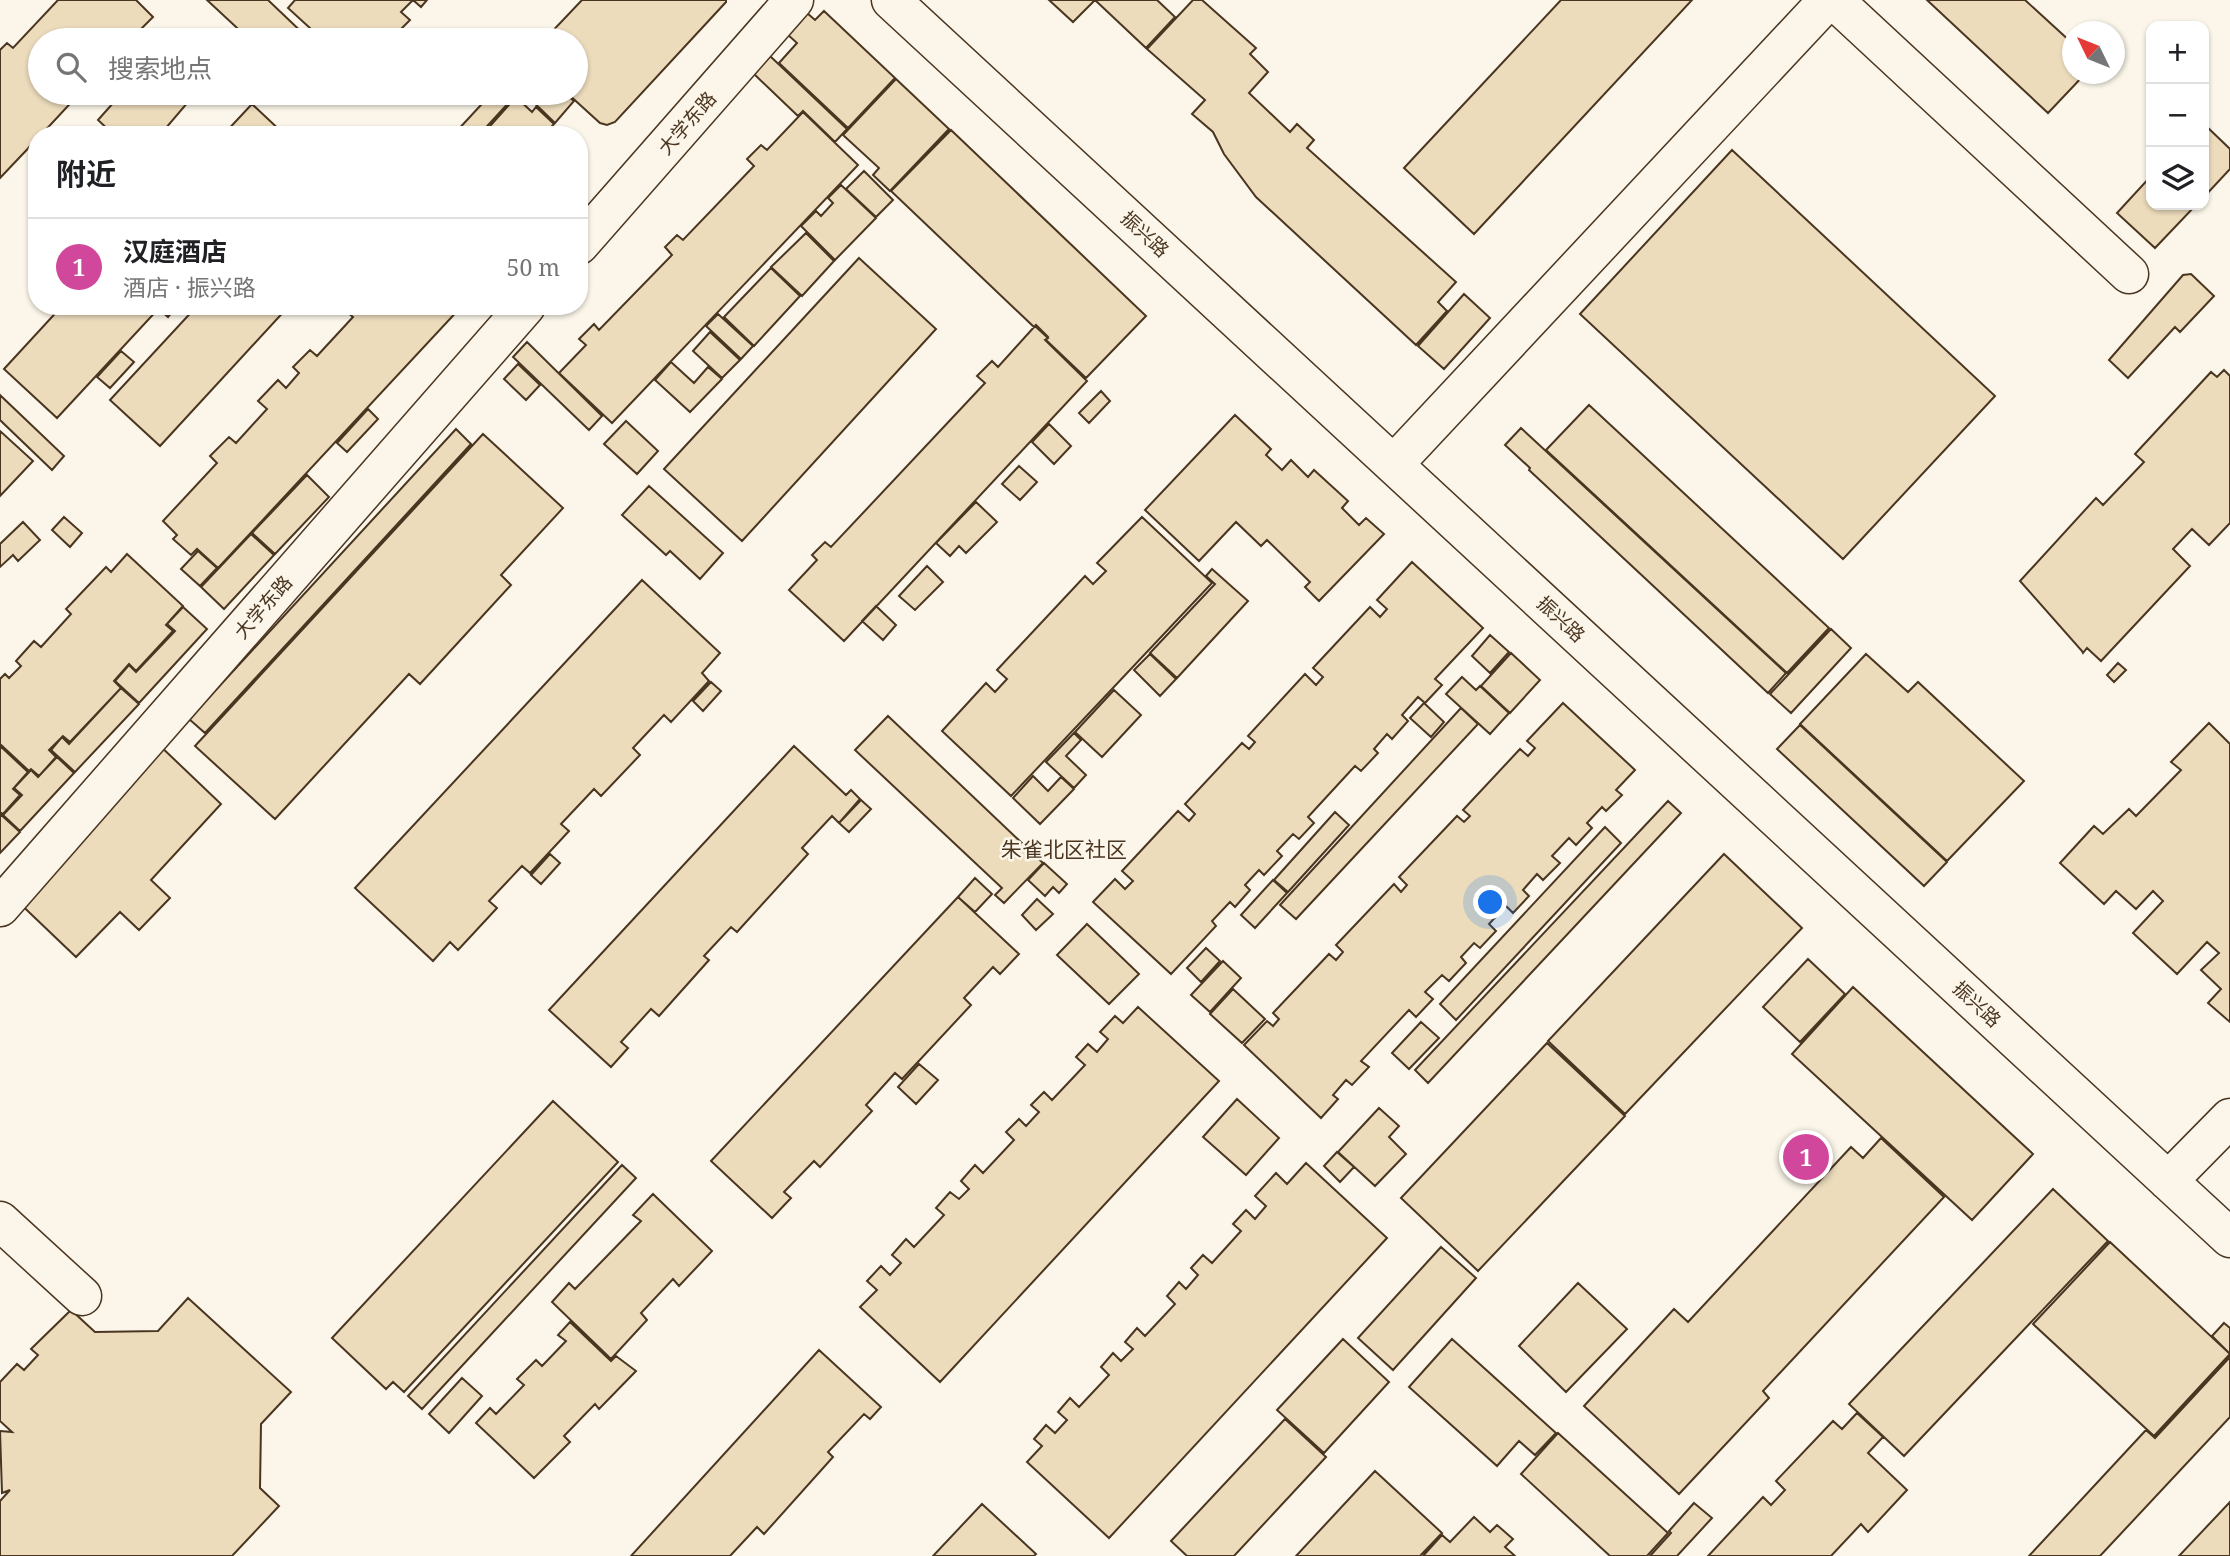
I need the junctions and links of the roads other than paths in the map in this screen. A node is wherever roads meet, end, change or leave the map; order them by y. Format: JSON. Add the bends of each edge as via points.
{"nodes":[{"id":1,"x":794,"y":0,"type":"edge"},
{"id":2,"x":891,"y":0,"type":"edge"},
{"id":3,"x":1828,"y":0,"type":"edge"},
{"id":4,"x":1834,"y":0,"type":"edge"},
{"id":5,"x":588,"y":235,"type":"edge"},
{"id":6,"x":2129,"y":274,"type":"dead end"},
{"id":7,"x":518,"y":315,"type":"edge"},
{"id":8,"x":1394,"y":464,"type":"junction"},
{"id":9,"x":0,"y":907,"type":"edge"},
{"id":10,"x":2230,"y":1118,"type":"edge"},
{"id":11,"x":2168,"y":1181,"type":"junction"},
{"id":12,"x":0,"y":1222,"type":"edge"},
{"id":13,"x":2230,"y":1238,"type":"edge"},
{"id":14,"x":82,"y":1296,"type":"dead end"}],
"edges":[{"from":1,"to":5,"type":"street","name":"大学东路"},
{"from":2,"to":8,"type":"street","name":"振兴路"},
{"from":3,"to":8,"type":"street"},
{"from":4,"to":6,"type":"street"},
{"from":7,"to":9,"type":"street","name":"大学东路"},
{"from":8,"to":11,"type":"street","name":"振兴路"},
{"from":10,"to":11,"type":"street"},
{"from":11,"to":13,"type":"street","name":"振兴路"},
{"from":12,"to":14,"type":"street"}]}
